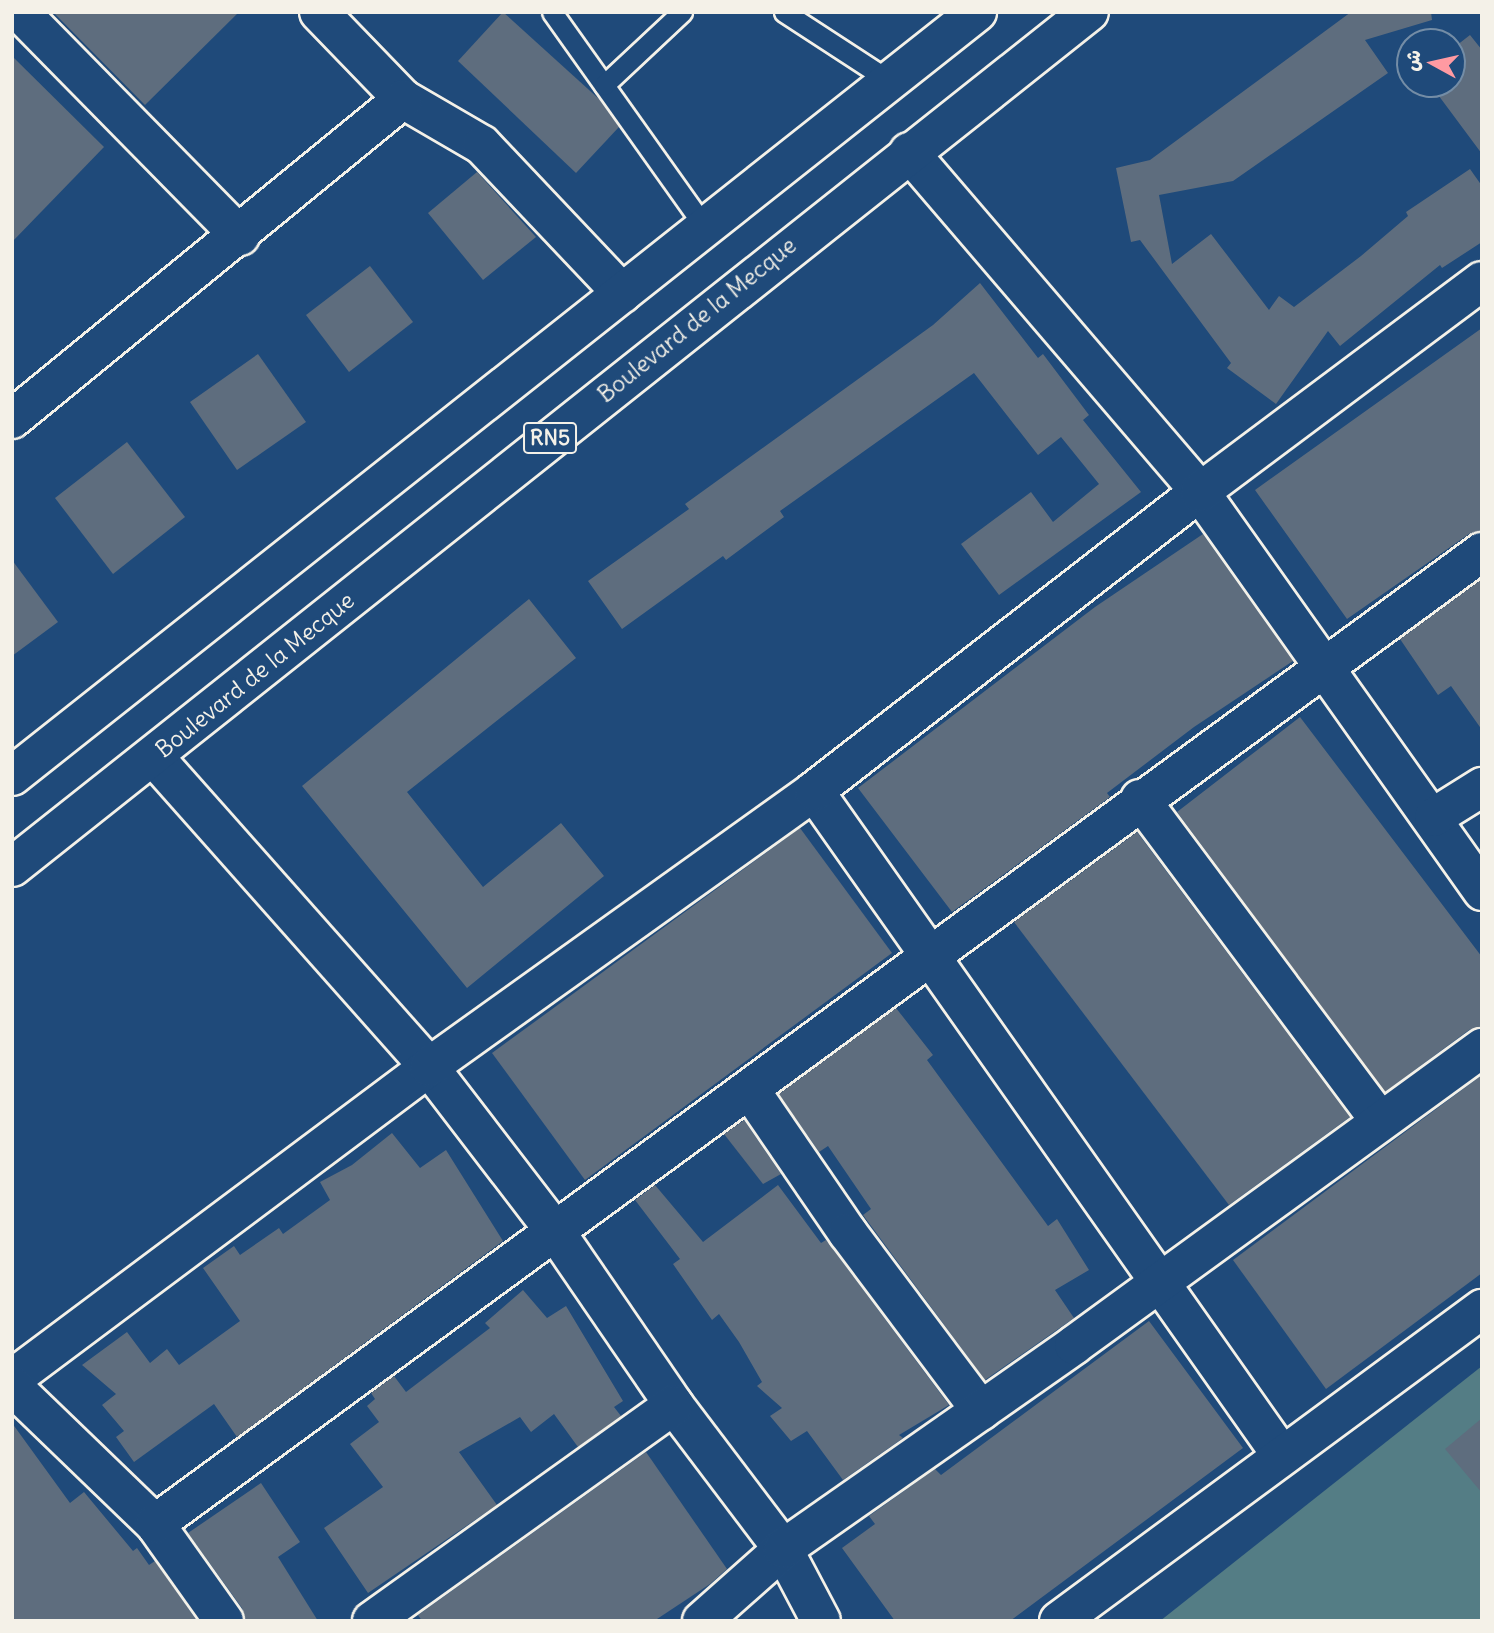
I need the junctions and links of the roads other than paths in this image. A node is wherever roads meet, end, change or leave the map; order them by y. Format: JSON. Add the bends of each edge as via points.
{"nodes":[{"id":1,"x":18,"y":12,"type":"edge"},
{"id":2,"x":320,"y":12,"type":"edge"},
{"id":3,"x":552,"y":12,"type":"edge"},
{"id":4,"x":682,"y":12,"type":"edge"},
{"id":5,"x":784,"y":12,"type":"edge"},
{"id":6,"x":977,"y":12,"type":"edge"},
{"id":7,"x":1089,"y":12,"type":"edge"},
{"id":8,"x":12,"y":16,"type":"edge"},
{"id":9,"x":890,"y":81,"type":"junction"},
{"id":10,"x":604,"y":85,"type":"junction"},
{"id":11,"x":403,"y":99,"type":"junction"},
{"id":12,"x":909,"y":152,"type":"junction"},
{"id":13,"x":705,"y":227,"type":"junction"},
{"id":14,"x":240,"y":236,"type":"junction"},
{"id":15,"x":1482,"y":281,"type":"edge"},
{"id":16,"x":622,"y":293,"type":"junction"},
{"id":17,"x":12,"y":419,"type":"edge"},
{"id":18,"x":1200,"y":492,"type":"junction"},
{"id":19,"x":1482,"y":552,"type":"edge"},
{"id":20,"x":1324,"y":669,"type":"junction"},
{"id":21,"x":154,"y":757,"type":"junction"},
{"id":22,"x":12,"y":776,"type":"edge"},
{"id":23,"x":1482,"y":787,"type":"edge"},
{"id":24,"x":814,"y":791,"type":"junction"},
{"id":25,"x":1140,"y":799,"type":"junction"},
{"id":26,"x":1434,"y":817,"type":"junction"},
{"id":27,"x":12,"y":867,"type":"edge"},
{"id":28,"x":1482,"y":891,"type":"edge"},
{"id":29,"x":931,"y":956,"type":"junction"},
{"id":30,"x":1482,"y":1048,"type":"edge"},
{"id":31,"x":429,"y":1067,"type":"junction"},
{"id":32,"x":750,"y":1090,"type":"junction"},
{"id":33,"x":1379,"y":1119,"type":"junction"},
{"id":34,"x":557,"y":1234,"type":"junction"},
{"id":35,"x":1160,"y":1282,"type":"junction"},
{"id":36,"x":1482,"y":1309,"type":"edge"},
{"id":37,"x":12,"y":1379,"type":"edge"},
{"id":38,"x":12,"y":1386,"type":"edge"},
{"id":39,"x":674,"y":1405,"type":"junction"},
{"id":40,"x":981,"y":1411,"type":"junction"},
{"id":41,"x":1282,"y":1456,"type":"junction"},
{"id":42,"x":155,"y":1524,"type":"junction"},
{"id":43,"x":783,"y":1549,"type":"junction"},
{"id":44,"x":224,"y":1621,"type":"edge"},
{"id":45,"x":372,"y":1621,"type":"edge"},
{"id":46,"x":702,"y":1621,"type":"edge"},
{"id":47,"x":821,"y":1621,"type":"edge"},
{"id":48,"x":1059,"y":1621,"type":"edge"}],
"edges":[{"from":1,"to":8,"type":"street"},
{"from":1,"to":14,"type":"street"},
{"from":2,"to":11,"type":"street"},
{"from":3,"to":10,"type":"lane"},
{"from":4,"to":10,"type":"lane"},
{"from":5,"to":9,"type":"lane"},
{"from":6,"to":9,"type":"street"},
{"from":7,"to":12,"type":"street","name":"Boulevard de la Mecque","number":"RN5"},
{"from":9,"to":13,"type":"street"},
{"from":10,"to":13,"type":"lane"},
{"from":11,"to":14,"type":"street"},
{"from":11,"to":16,"type":"street","via":[[482,145]]},
{"from":12,"to":18,"type":"street"},
{"from":12,"to":21,"type":"street","name":"Boulevard de la Mecque","number":"RN5"},
{"from":13,"to":16,"type":"street"},
{"from":14,"to":17,"type":"street"},
{"from":15,"to":18,"type":"street"},
{"from":16,"to":22,"type":"street"},
{"from":18,"to":20,"type":"street"},
{"from":18,"to":24,"type":"street"},
{"from":19,"to":20,"type":"street"},
{"from":20,"to":25,"type":"street"},
{"from":20,"to":26,"type":"street"},
{"from":21,"to":27,"type":"street","name":"Boulevard de la Mecque","number":"RN5"},
{"from":21,"to":31,"type":"street"},
{"from":23,"to":26,"type":"street"},
{"from":24,"to":29,"type":"street"},
{"from":24,"to":31,"type":"street"},
{"from":25,"to":29,"type":"street"},
{"from":25,"to":33,"type":"street"},
{"from":26,"to":28,"type":"street"},
{"from":29,"to":32,"type":"street"},
{"from":29,"to":35,"type":"street"},
{"from":30,"to":33,"type":"street"},
{"from":31,"to":34,"type":"street"},
{"from":31,"to":37,"type":"street"},
{"from":32,"to":34,"type":"street"},
{"from":32,"to":40,"type":"street","via":[[848,1233]]},
{"from":33,"to":35,"type":"street"},
{"from":34,"to":39,"type":"street"},
{"from":34,"to":42,"type":"street"},
{"from":35,"to":40,"type":"street"},
{"from":35,"to":41,"type":"street"},
{"from":36,"to":41,"type":"street"},
{"from":38,"to":42,"type":"street"},
{"from":39,"to":43,"type":"street"},
{"from":39,"to":45,"type":"street"},
{"from":40,"to":43,"type":"street"},
{"from":41,"to":48,"type":"street"},
{"from":42,"to":44,"type":"street"},
{"from":43,"to":46,"type":"street"},
{"from":43,"to":47,"type":"street"}]}
